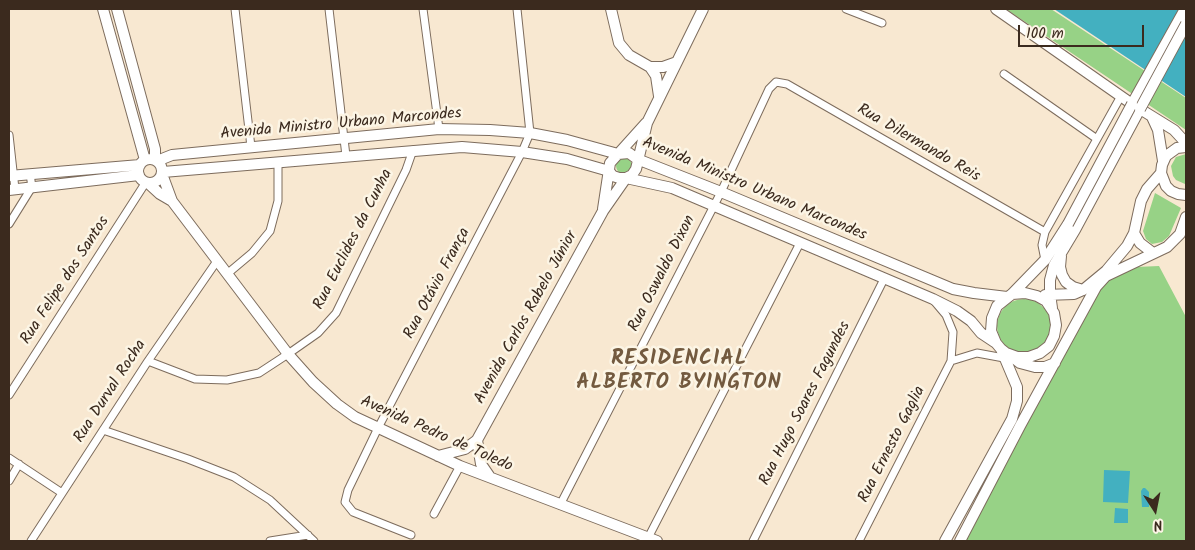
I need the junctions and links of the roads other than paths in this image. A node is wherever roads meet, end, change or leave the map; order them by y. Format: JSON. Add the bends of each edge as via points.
{"nodes":[{"id":1,"x":103,"y":9,"type":"edge"},
{"id":2,"x":117,"y":9,"type":"edge"},
{"id":3,"x":235,"y":9,"type":"edge"},
{"id":4,"x":329,"y":9,"type":"edge"},
{"id":5,"x":423,"y":9,"type":"edge"},
{"id":6,"x":518,"y":9,"type":"edge"},
{"id":7,"x":611,"y":9,"type":"edge"},
{"id":8,"x":703,"y":9,"type":"edge"},
{"id":9,"x":846,"y":9,"type":"edge"},
{"id":10,"x":996,"y":9,"type":"edge"},
{"id":11,"x":1186,"y":9,"type":"edge"},
{"id":12,"x":882,"y":22,"type":"dead end"},
{"id":13,"x":1186,"y":24,"type":"edge"},
{"id":14,"x":677,"y":62,"type":"junction"},
{"id":15,"x":650,"y":67,"type":"junction"},
{"id":16,"x":1004,"y":74,"type":"dead end"},
{"id":17,"x":776,"y":82,"type":"joint"},
{"id":18,"x":1120,"y":96,"type":"junction"},
{"id":19,"x":659,"y":97,"type":"junction"},
{"id":20,"x":1136,"y":107,"type":"junction"},
{"id":21,"x":1152,"y":116,"type":"junction"},
{"id":22,"x":646,"y":123,"type":"junction"},
{"id":23,"x":439,"y":129,"type":"junction"},
{"id":24,"x":530,"y":133,"type":"junction"},
{"id":25,"x":9,"y":135,"type":"edge"},
{"id":26,"x":344,"y":138,"type":"junction"},
{"id":27,"x":1097,"y":139,"type":"junction"},
{"id":28,"x":1186,"y":143,"type":"edge"},
{"id":29,"x":251,"y":147,"type":"junction"},
{"id":30,"x":1186,"y":147,"type":"edge"},
{"id":31,"x":413,"y":150,"type":"junction"},
{"id":32,"x":522,"y":152,"type":"junction"},
{"id":33,"x":618,"y":154,"type":"junction"},
{"id":34,"x":346,"y":156,"type":"junction"},
{"id":35,"x":637,"y":159,"type":"junction"},
{"id":36,"x":1163,"y":161,"type":"junction"},
{"id":37,"x":278,"y":162,"type":"junction"},
{"id":38,"x":147,"y":170,"type":"junction"},
{"id":39,"x":609,"y":171,"type":"junction"},
{"id":40,"x":162,"y":173,"type":"junction"},
{"id":41,"x":1161,"y":173,"type":"junction"},
{"id":42,"x":30,"y":174,"type":"junction"},
{"id":43,"x":11,"y":176,"type":"edge"},
{"id":44,"x":626,"y":178,"type":"junction"},
{"id":45,"x":32,"y":187,"type":"junction"},
{"id":46,"x":12,"y":190,"type":"edge"},
{"id":47,"x":721,"y":192,"type":"junction"},
{"id":48,"x":1186,"y":194,"type":"edge"},
{"id":49,"x":172,"y":201,"type":"junction"},
{"id":50,"x":714,"y":206,"type":"junction"},
{"id":51,"x":603,"y":211,"type":"junction"},
{"id":52,"x":1186,"y":216,"type":"edge"},
{"id":53,"x":9,"y":224,"type":"edge"},
{"id":54,"x":1072,"y":227,"type":"junction"},
{"id":55,"x":1045,"y":232,"type":"junction"},
{"id":56,"x":1134,"y":233,"type":"junction"},
{"id":57,"x":800,"y":243,"type":"junction"},
{"id":58,"x":1062,"y":252,"type":"junction"},
{"id":59,"x":1153,"y":254,"type":"junction"},
{"id":60,"x":1044,"y":260,"type":"junction"},
{"id":61,"x":217,"y":261,"type":"junction"},
{"id":62,"x":227,"y":274,"type":"junction"},
{"id":63,"x":884,"y":279,"type":"junction"},
{"id":64,"x":1083,"y":290,"type":"junction"},
{"id":65,"x":1050,"y":294,"type":"junction"},
{"id":66,"x":1010,"y":296,"type":"junction"},
{"id":67,"x":1037,"y":296,"type":"junction"},
{"id":68,"x":933,"y":299,"type":"junction"},
{"id":69,"x":1053,"y":311,"type":"junction"},
{"id":70,"x":1065,"y":345,"type":"junction"},
{"id":71,"x":1002,"y":351,"type":"junction"},
{"id":72,"x":288,"y":354,"type":"junction"},
{"id":73,"x":148,"y":361,"type":"junction"},
{"id":74,"x":951,"y":361,"type":"junction"},
{"id":75,"x":1055,"y":363,"type":"junction"},
{"id":76,"x":9,"y":395,"type":"edge"},
{"id":77,"x":378,"y":428,"type":"junction"},
{"id":78,"x":102,"y":430,"type":"junction"},
{"id":79,"x":474,"y":445,"type":"junction"},
{"id":80,"x":438,"y":456,"type":"junction"},
{"id":81,"x":9,"y":458,"type":"edge"},
{"id":82,"x":19,"y":464,"type":"junction"},
{"id":83,"x":464,"y":467,"type":"junction"},
{"id":84,"x":490,"y":477,"type":"junction"},
{"id":85,"x":9,"y":481,"type":"edge"},
{"id":86,"x":62,"y":493,"type":"junction"},
{"id":87,"x":560,"y":505,"type":"junction"},
{"id":88,"x":434,"y":514,"type":"dead end"},
{"id":89,"x":308,"y":535,"type":"junction"},
{"id":90,"x":411,"y":536,"type":"dead end"},
{"id":91,"x":653,"y":540,"type":"edge"},
{"id":92,"x":32,"y":541,"type":"edge"},
{"id":93,"x":270,"y":541,"type":"edge"},
{"id":94,"x":314,"y":541,"type":"edge"},
{"id":95,"x":753,"y":541,"type":"edge"},
{"id":96,"x":859,"y":541,"type":"edge"},
{"id":97,"x":945,"y":541,"type":"edge"},
{"id":98,"x":960,"y":541,"type":"edge"}],
"edges":[{"from":1,"to":38,"type":"street"},
{"from":2,"to":38,"type":"street","via":[[155,149]]},
{"from":3,"to":29,"type":"street"},
{"from":4,"to":26,"type":"street"},
{"from":5,"to":23,"type":"street"},
{"from":6,"to":24,"type":"street"},
{"from":7,"to":15,"type":"street","via":[[619,43],[629,55]]},
{"from":8,"to":14,"type":"street","name":"Avenida Carlos Rabelo Júnior"},
{"from":9,"to":12,"type":"street"},
{"from":10,"to":18,"type":"street"},
{"from":11,"to":20,"type":"street"},
{"from":13,"to":20,"type":"street","bridge":true},
{"from":14,"to":15,"type":"street"},
{"from":14,"to":19,"type":"street","name":"Avenida Carlos Rabelo Júnior"},
{"from":15,"to":19,"type":"street","via":[[656,76]]},
{"from":16,"to":27,"type":"street"},
{"from":17,"to":47,"type":"street","name":"Rua Oswaldo Dixon","via":[[769,89]]},
{"from":17,"to":55,"type":"street","name":"Rua Dilermando Reis","via":[[787,84]]},
{"from":18,"to":21,"type":"street"},
{"from":18,"to":27,"type":"street"},
{"from":19,"to":22,"type":"street","name":"Avenida Carlos Rabelo Júnior"},
{"from":20,"to":54,"type":"street"},
{"from":21,"to":28,"type":"street"},
{"from":21,"to":36,"type":"street","via":[[1158,130]]},
{"from":22,"to":33,"type":"street","name":"Avenida Carlos Rabelo Júnior"},
{"from":22,"to":35,"type":"street","name":"Avenida Carlos Rabelo Júnior"},
{"from":23,"to":24,"type":"street","name":"Avenida Ministro Urbano Marcondes"},
{"from":23,"to":26,"type":"street","name":"Avenida Ministro Urbano Marcondes"},
{"from":24,"to":32,"type":"street","name":"Rua Otávio França"},
{"from":24,"to":33,"type":"street","name":"Avenida Ministro Urbano Marcondes"},
{"from":25,"to":43,"type":"street"},
{"from":26,"to":29,"type":"street","name":"Avenida Ministro Urbano Marcondes"},
{"from":26,"to":34,"type":"street"},
{"from":27,"to":55,"type":"street"},
{"from":29,"to":38,"type":"street","name":"Avenida Ministro Urbano Marcondes","via":[[172,155]]},
{"from":30,"to":36,"type":"street","via":[[1176,148]]},
{"from":31,"to":32,"type":"street","name":"Avenida Ministro Urbano Marcondes","via":[[462,148]]},
{"from":31,"to":34,"type":"street","name":"Avenida Ministro Urbano Marcondes"},
{"from":31,"to":72,"type":"street","name":"Rua Euclides da Cunha","via":[[336,313],[318,333]]},
{"from":32,"to":39,"type":"street","name":"Avenida Ministro Urbano Marcondes","via":[[567,159]]},
{"from":32,"to":77,"type":"street","name":"Rua Otávio França"},
{"from":33,"to":35,"type":"street","name":"Avenida Ministro Urbano Marcondes","via":[[629,153]]},
{"from":33,"to":39,"type":"street","name":"Avenida Carlos Rabelo Júnior","via":[[610,162]]},
{"from":34,"to":37,"type":"street","name":"Avenida Ministro Urbano Marcondes"},
{"from":35,"to":44,"type":"street","name":"Avenida Carlos Rabelo Júnior","via":[[636,169]]},
{"from":35,"to":47,"type":"street","name":"Avenida Ministro Urbano Marcondes"},
{"from":36,"to":41,"type":"street"},
{"from":37,"to":40,"type":"street","name":"Avenida Ministro Urbano Marcondes"},
{"from":37,"to":62,"type":"street","via":[[278,201],[270,231],[252,253]]},
{"from":38,"to":40,"type":"street","via":[[162,166]]},
{"from":38,"to":40,"type":"street","via":[[155,182]]},
{"from":38,"to":42,"type":"street","name":"Avenida Ministro Urbano Marcondes"},
{"from":38,"to":45,"type":"street","name":"Avenida Ministro Urbano Marcondes"},
{"from":38,"to":49,"type":"street","via":[[160,194]]},
{"from":38,"to":76,"type":"street","name":"Rua Felipe dos Santos"},
{"from":39,"to":44,"type":"street","name":"Avenida Ministro Urbano Marcondes","via":[[613,176]]},
{"from":39,"to":51,"type":"street","name":"Avenida Carlos Rabelo Júnior"},
{"from":40,"to":49,"type":"street"},
{"from":41,"to":48,"type":"street","via":[[1166,186],[1178,194]]},
{"from":41,"to":56,"type":"street","via":[[1144,195]]},
{"from":42,"to":43,"type":"street","name":"Avenida Ministro Urbano Marcondes"},
{"from":42,"to":45,"type":"street"},
{"from":43,"to":46,"type":"street"},
{"from":44,"to":50,"type":"street","name":"Avenida Ministro Urbano Marcondes","via":[[672,188]]},
{"from":44,"to":51,"type":"street","name":"Avenida Carlos Rabelo Júnior"},
{"from":45,"to":46,"type":"street","name":"Avenida Ministro Urbano Marcondes"},
{"from":45,"to":53,"type":"street"},
{"from":47,"to":50,"type":"street","name":"Rua Oswaldo Dixon"},
{"from":47,"to":66,"type":"street","name":"Avenida Ministro Urbano Marcondes","via":[[953,289]]},
{"from":49,"to":61,"type":"street","name":"Avenida Pedro de Toledo"},
{"from":50,"to":57,"type":"street","name":"Avenida Ministro Urbano Marcondes"},
{"from":50,"to":87,"type":"street","name":"Rua Oswaldo Dixon"},
{"from":51,"to":79,"type":"street","name":"Avenida Carlos Rabelo Júnior"},
{"from":52,"to":59,"type":"street","via":[[1180,234],[1167,247]]},
{"from":54,"to":58,"type":"street"},
{"from":54,"to":60,"type":"street"},
{"from":55,"to":60,"type":"street","via":[[1042,245]]},
{"from":56,"to":59,"type":"street"},
{"from":56,"to":64,"type":"street","via":[[1106,270]]},
{"from":57,"to":63,"type":"street","name":"Avenida Ministro Urbano Marcondes"},
{"from":57,"to":91,"type":"street"},
{"from":58,"to":64,"type":"street","via":[[1062,275],[1073,287]]},
{"from":58,"to":65,"type":"street","via":[[1054,265]]},
{"from":59,"to":70,"type":"street","via":[[1106,276],[1096,287]]},
{"from":60,"to":66,"type":"street"},
{"from":61,"to":62,"type":"street","name":"Avenida Pedro de Toledo"},
{"from":61,"to":73,"type":"street","name":"Rua Durval Rocha"},
{"from":62,"to":72,"type":"street","name":"Avenida Pedro de Toledo"},
{"from":63,"to":68,"type":"street","name":"Avenida Ministro Urbano Marcondes"},
{"from":63,"to":95,"type":"street","name":"Rua Hugo Soares Fagundes"},
{"from":64,"to":65,"type":"street","via":[[1074,294]]},
{"from":65,"to":67,"type":"street"},
{"from":65,"to":69,"type":"street"},
{"from":66,"to":67,"type":"street","via":[[1025,292]]},
{"from":66,"to":71,"type":"street","via":[[997,306],[992,318],[991,331]]},
{"from":67,"to":69,"type":"street","via":[[1046,301]]},
{"from":68,"to":71,"type":"street","name":"Avenida Ministro Urbano Marcondes","via":[[958,311]]},
{"from":68,"to":74,"type":"street","via":[[946,315],[953,332]]},
{"from":69,"to":70,"type":"street","via":[[1061,326]]},
{"from":69,"to":71,"type":"street","via":[[1056,325],[1049,346],[1029,357],[1017,357]]},
{"from":70,"to":75,"type":"street"},
{"from":71,"to":74,"type":"street","via":[[977,353]]},
{"from":71,"to":75,"type":"street","name":"Avenida Ministro Urbano Marcondes","via":[[1020,363],[1035,367]]},
{"from":71,"to":97,"type":"street","via":[[1017,387],[1015,410]]},
{"from":72,"to":73,"type":"street","name":"Rua Euclides da Cunha","via":[[259,373],[227,380],[195,379]]},
{"from":72,"to":77,"type":"street","name":"Avenida Pedro de Toledo","via":[[336,404]]},
{"from":73,"to":78,"type":"street","name":"Rua Durval Rocha"},
{"from":74,"to":96,"type":"street","name":"Rua Ernesto Gaglia"},
{"from":75,"to":98,"type":"street"},
{"from":77,"to":80,"type":"street","name":"Avenida Pedro de Toledo"},
{"from":77,"to":90,"type":"street","name":"Rua Otávio França","via":[[345,502],[353,512]]},
{"from":78,"to":86,"type":"street","name":"Rua Durval Rocha"},
{"from":78,"to":89,"type":"street","via":[[234,477],[270,500]]},
{"from":79,"to":80,"type":"street"},
{"from":79,"to":83,"type":"street","name":"Avenida Carlos Rabelo Júnior"},
{"from":79,"to":84,"type":"street"},
{"from":80,"to":83,"type":"street","name":"Avenida Pedro de Toledo"},
{"from":81,"to":82,"type":"street"},
{"from":82,"to":85,"type":"street"},
{"from":82,"to":86,"type":"street"},
{"from":83,"to":84,"type":"street","name":"Avenida Pedro de Toledo"},
{"from":83,"to":88,"type":"street"},
{"from":84,"to":87,"type":"street","name":"Avenida Pedro de Toledo"},
{"from":86,"to":92,"type":"street","name":"Rua Durval Rocha"},
{"from":87,"to":91,"type":"street","name":"Avenida Pedro de Toledo"},
{"from":89,"to":93,"type":"street"},
{"from":89,"to":94,"type":"street"}]}
